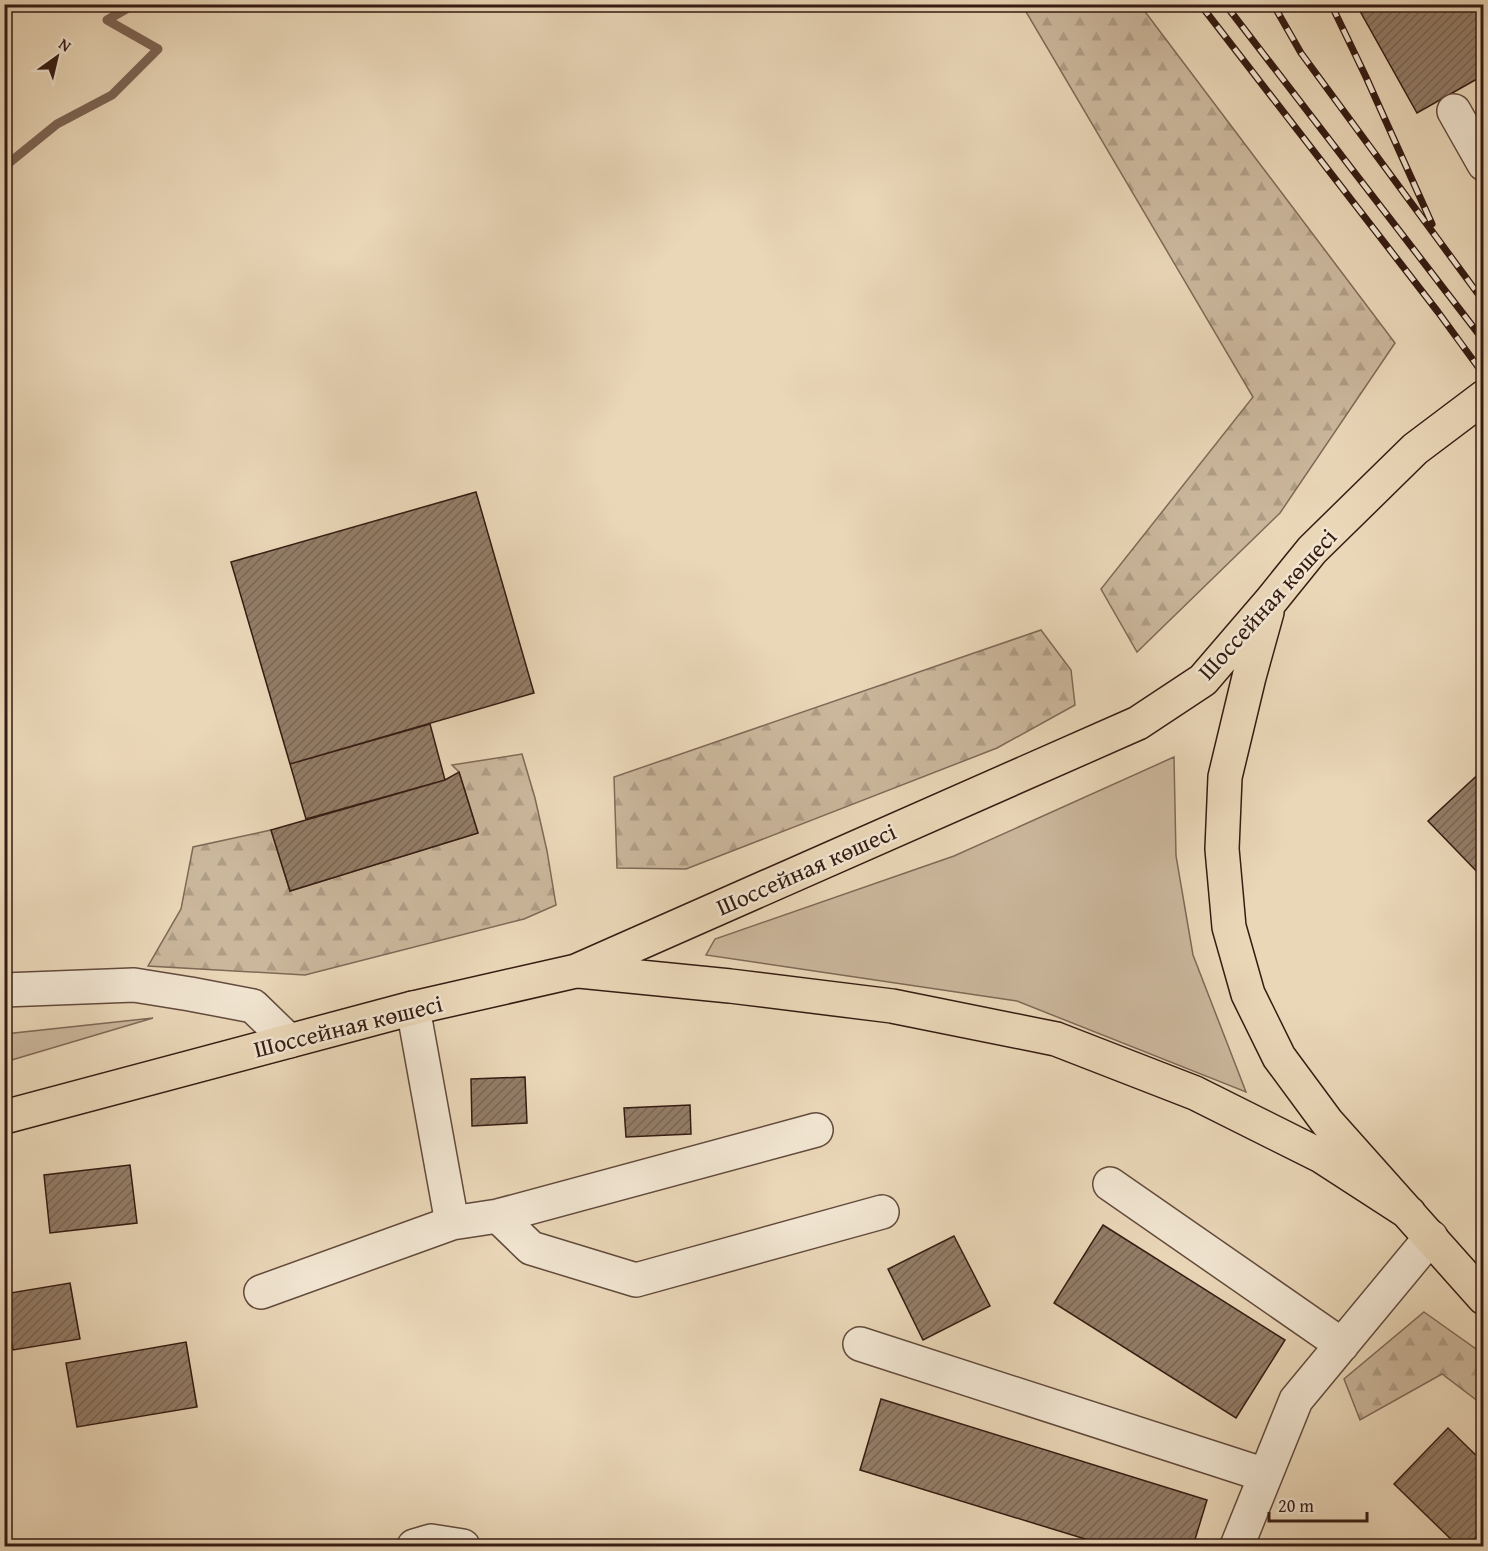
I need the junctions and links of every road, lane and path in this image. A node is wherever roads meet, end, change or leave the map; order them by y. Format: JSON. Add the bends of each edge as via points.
{"nodes":[{"id":1,"x":1454,"y":111,"type":"dead end"},
{"id":2,"x":1484,"y":164,"type":"edge"},
{"id":3,"x":1484,"y":397,"type":"edge"},
{"id":4,"x":1270,"y":602,"type":"junction"},
{"id":5,"x":576,"y":971,"type":"junction"},
{"id":6,"x":4,"y":990,"type":"edge"},
{"id":7,"x":413,"y":1008,"type":"junction"},
{"id":8,"x":289,"y":1041,"type":"junction"},
{"id":9,"x":4,"y":1116,"type":"edge"},
{"id":10,"x":816,"y":1130,"type":"dead end"},
{"id":11,"x":1110,"y":1184,"type":"dead end"},
{"id":12,"x":882,"y":1212,"type":"dead end"},
{"id":13,"x":1409,"y":1213,"type":"junction"},
{"id":14,"x":498,"y":1216,"type":"junction"},
{"id":15,"x":452,"y":1223,"type":"junction"},
{"id":16,"x":1431,"y":1237,"type":"junction"},
{"id":17,"x":261,"y":1292,"type":"dead end"},
{"id":18,"x":1484,"y":1298,"type":"edge"},
{"id":19,"x":860,"y":1344,"type":"dead end"},
{"id":20,"x":1342,"y":1345,"type":"junction"},
{"id":21,"x":1265,"y":1475,"type":"junction"},
{"id":22,"x":414,"y":1546,"type":"edge"},
{"id":23,"x":463,"y":1546,"type":"edge"},
{"id":24,"x":1237,"y":1546,"type":"edge"}],
"edges":[{"from":1,"to":2,"type":"street"},
{"from":3,"to":4,"type":"main road","name":"Шоссейная көшесі","via":[[1415,449],[1312,550]]},
{"from":4,"to":5,"type":"main road","name":"Шоссейная көшесі","via":[[1203,680],[1138,723]]},
{"from":4,"to":13,"type":"main road","via":[[1225,777],[1222,849],[1228,927],[1248,994],[1279,1057],[1327,1122]]},
{"from":5,"to":7,"type":"main road","name":"Шоссейная көшесі"},
{"from":5,"to":13,"type":"main road","via":[[892,1006],[1056,1039],[1196,1093],[1321,1156]]},
{"from":6,"to":8,"type":"street","via":[[134,985],[190,994],[253,1006]]},
{"from":7,"to":8,"type":"main road","name":"Шоссейная көшесі"},
{"from":7,"to":15,"type":"street"},
{"from":8,"to":9,"type":"main road","name":"Шоссейная көшесі"},
{"from":10,"to":14,"type":"street"},
{"from":11,"to":20,"type":"street"},
{"from":12,"to":14,"type":"street","via":[[636,1280],[531,1248]]},
{"from":13,"to":16,"type":"main road"},
{"from":14,"to":15,"type":"street"},
{"from":15,"to":17,"type":"street"},
{"from":16,"to":18,"type":"main road"},
{"from":16,"to":20,"type":"street"},
{"from":19,"to":21,"type":"street"},
{"from":20,"to":21,"type":"street","via":[[1296,1400]]},
{"from":21,"to":24,"type":"street"},
{"from":22,"to":23,"type":"street","via":[[431,1541]]}]}
